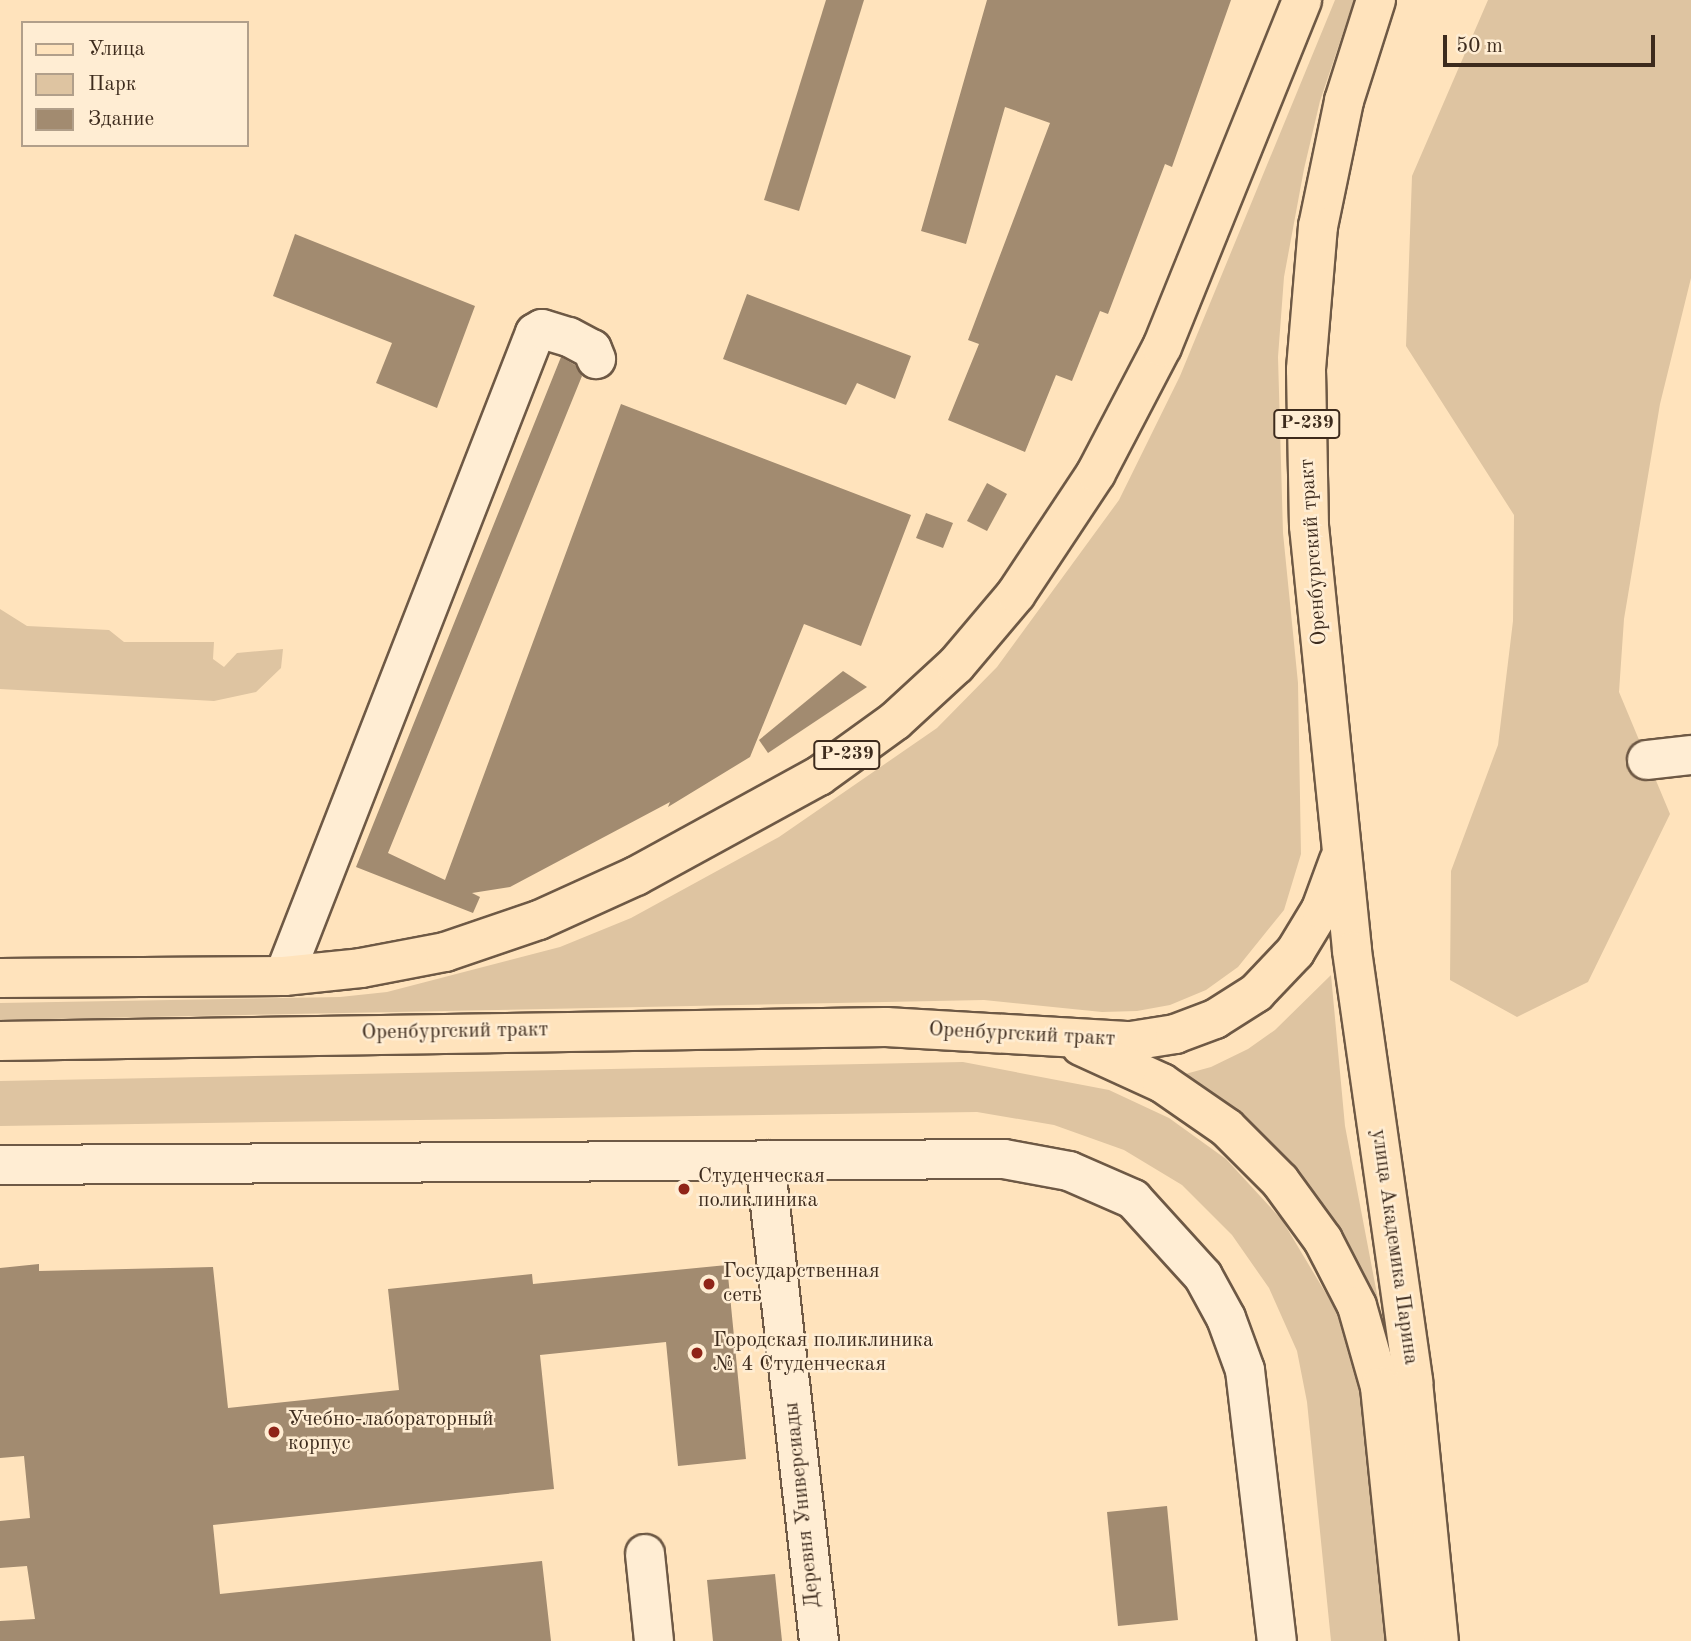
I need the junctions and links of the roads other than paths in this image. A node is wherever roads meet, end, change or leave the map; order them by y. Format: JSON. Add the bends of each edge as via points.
{"nodes":[{"id":1,"x":1303,"y":0,"type":"edge"},
{"id":2,"x":1376,"y":0,"type":"edge"},
{"id":3,"x":596,"y":359,"type":"dead end"},
{"id":4,"x":1691,"y":755,"type":"edge"},
{"id":5,"x":1647,"y":760,"type":"dead end"},
{"id":6,"x":1341,"y":855,"type":"junction"},
{"id":7,"x":284,"y":976,"type":"junction"},
{"id":8,"x":0,"y":978,"type":"edge"},
{"id":9,"x":0,"y":1041,"type":"edge"},
{"id":10,"x":1070,"y":1041,"type":"junction"},
{"id":11,"x":765,"y":1160,"type":"junction"},
{"id":12,"x":0,"y":1165,"type":"edge"},
{"id":13,"x":645,"y":1553,"type":"dead end"},
{"id":14,"x":654,"y":1641,"type":"edge"},
{"id":15,"x":819,"y":1641,"type":"edge"},
{"id":16,"x":1277,"y":1641,"type":"edge"},
{"id":17,"x":1406,"y":1641,"type":"edge"},
{"id":18,"x":1439,"y":1641,"type":"edge"}],
"edges":[{"from":1,"to":7,"type":"main road","number":"Р-239","via":[[1163,347],[1096,473],[1016,594],[956,665],[895,720],[819,776],[636,876],[539,920],[444,952],[361,968]]},
{"from":2,"to":6,"type":"main road","name":"Оренбургский тракт","number":"Р-239","via":[[1344,101],[1318,226],[1306,370],[1309,526]]},
{"from":3,"to":7,"type":"street","via":[[592,349],[569,337],[542,329],[535,333]]},
{"from":4,"to":5,"type":"street"},
{"from":6,"to":10,"type":"main road","name":"Оренбургский тракт","number":"Р-239","via":[[1321,909],[1295,953],[1256,993],[1215,1019],[1175,1034],[1131,1041]]},
{"from":6,"to":18,"type":"main road","name":"улица Академика Парина","via":[[1413,1382]]},
{"from":7,"to":8,"type":"main road","number":"Р-239"},
{"from":9,"to":10,"type":"main road","name":"Оренбургский тракт","number":"Р-239","via":[[872,1027]]},
{"from":10,"to":17,"type":"main road","name":"улица Академика Парина","via":[[1162,1083],[1227,1128],[1280,1181],[1324,1240],[1357,1306],[1380,1387]]},
{"from":11,"to":12,"type":"street"},
{"from":11,"to":15,"type":"street","name":"Деревня Универсиады"},
{"from":11,"to":16,"type":"street","via":[[1004,1159],[1069,1171],[1133,1199],[1203,1276],[1226,1318],[1245,1370]]},
{"from":13,"to":14,"type":"street"}]}
